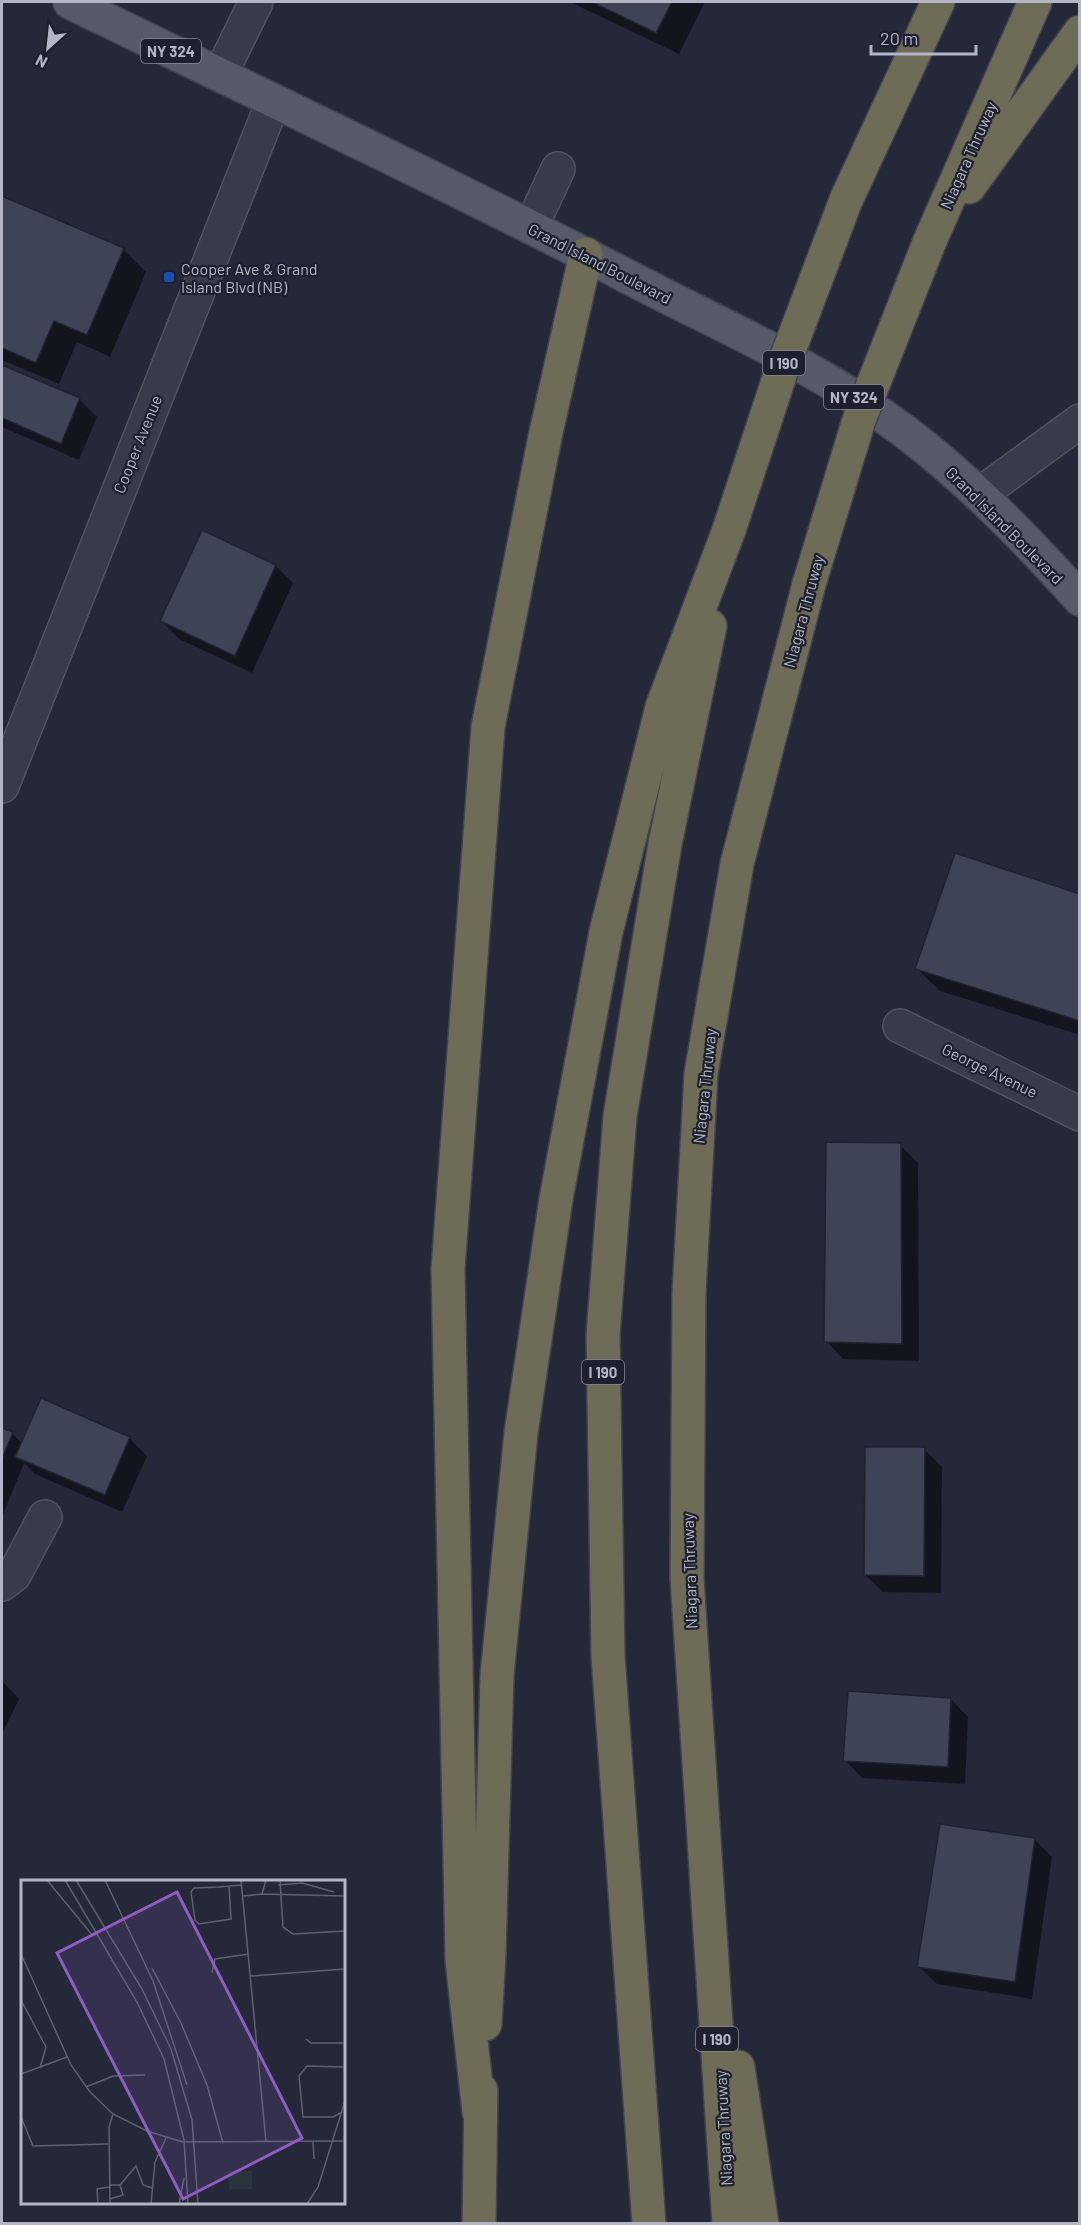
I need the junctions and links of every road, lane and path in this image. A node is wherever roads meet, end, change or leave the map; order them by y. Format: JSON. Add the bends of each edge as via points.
{"nodes":[{"id":1,"x":70,"y":2,"type":"edge"},
{"id":2,"x":256,"y":2,"type":"edge"},
{"id":3,"x":939,"y":2,"type":"edge"},
{"id":4,"x":1035,"y":2,"type":"edge"},
{"id":5,"x":1080,"y":32,"type":"edge"},
{"id":6,"x":220,"y":75,"type":"junction"},
{"id":7,"x":273,"y":102,"type":"junction"},
{"id":8,"x":558,"y":169,"type":"dead end"},
{"id":9,"x":531,"y":227,"type":"junction"},
{"id":10,"x":929,"y":243,"type":"junction"},
{"id":11,"x":586,"y":255,"type":"junction"},
{"id":12,"x":1080,"y":422,"type":"edge"},
{"id":13,"x":979,"y":495,"type":"junction"},
{"id":14,"x":729,"y":530,"type":"junction"},
{"id":15,"x":1080,"y":599,"type":"edge"},
{"id":16,"x":2,"y":786,"type":"edge"},
{"id":17,"x":900,"y":1026,"type":"dead end"},
{"id":18,"x":1080,"y":1114,"type":"edge"},
{"id":19,"x":45,"y":1517,"type":"dead end"},
{"id":20,"x":2,"y":1584,"type":"edge"},
{"id":21,"x":706,"y":1854,"type":"junction"},
{"id":22,"x":479,"y":2112,"type":"junction"},
{"id":23,"x":479,"y":2223,"type":"edge"},
{"id":24,"x":649,"y":2223,"type":"edge"},
{"id":25,"x":729,"y":2223,"type":"edge"},
{"id":26,"x":762,"y":2223,"type":"edge"}],
"edges":[{"from":1,"to":6,"type":"main road","name":"Grand Island Boulevard","number":"NY 324"},
{"from":2,"to":6,"type":"street"},
{"from":3,"to":14,"type":"highway","number":"I 190","bridge":true,"via":[[846,200],[781,372]]},
{"from":4,"to":10,"type":"highway","name":"Niagara Thruway","number":"I 190"},
{"from":5,"to":10,"type":"highway"},
{"from":6,"to":7,"type":"main road","name":"Grand Island Boulevard","number":"NY 324"},
{"from":7,"to":9,"type":"main road","name":"Grand Island Boulevard","number":"NY 324"},
{"from":7,"to":16,"type":"street","name":"Cooper Avenue"},
{"from":8,"to":9,"type":"street"},
{"from":9,"to":11,"type":"main road","name":"Grand Island Boulevard","number":"NY 324"},
{"from":10,"to":21,"type":"highway","name":"Niagara Thruway","number":"I 190","bridge":true,"via":[[859,420],[809,584],[737,864],[701,1074],[688,1293],[687,1578]]},
{"from":11,"to":13,"type":"main road","name":"Grand Island Boulevard","number":"NY 324","via":[[827,379],[905,432]]},
{"from":11,"to":22,"type":"highway","via":[[488,727],[448,1269],[462,1960]]},
{"from":12,"to":13,"type":"street"},
{"from":13,"to":15,"type":"main road","name":"Grand Island Boulevard","number":"NY 324"},
{"from":14,"to":22,"type":"highway","via":[[662,707],[606,933],[556,1199],[521,1433],[497,1675],[489,1954]]},
{"from":14,"to":24,"type":"highway","number":"I 190","via":[[665,844],[620,1116],[603,1335],[608,1656]]},
{"from":17,"to":18,"type":"street","name":"George Avenue"},
{"from":19,"to":20,"type":"street","via":[[14,1575]]},
{"from":21,"to":25,"type":"highway","name":"Niagara Thruway","number":"I 190"},
{"from":21,"to":26,"type":"highway"},
{"from":22,"to":23,"type":"highway"}]}
